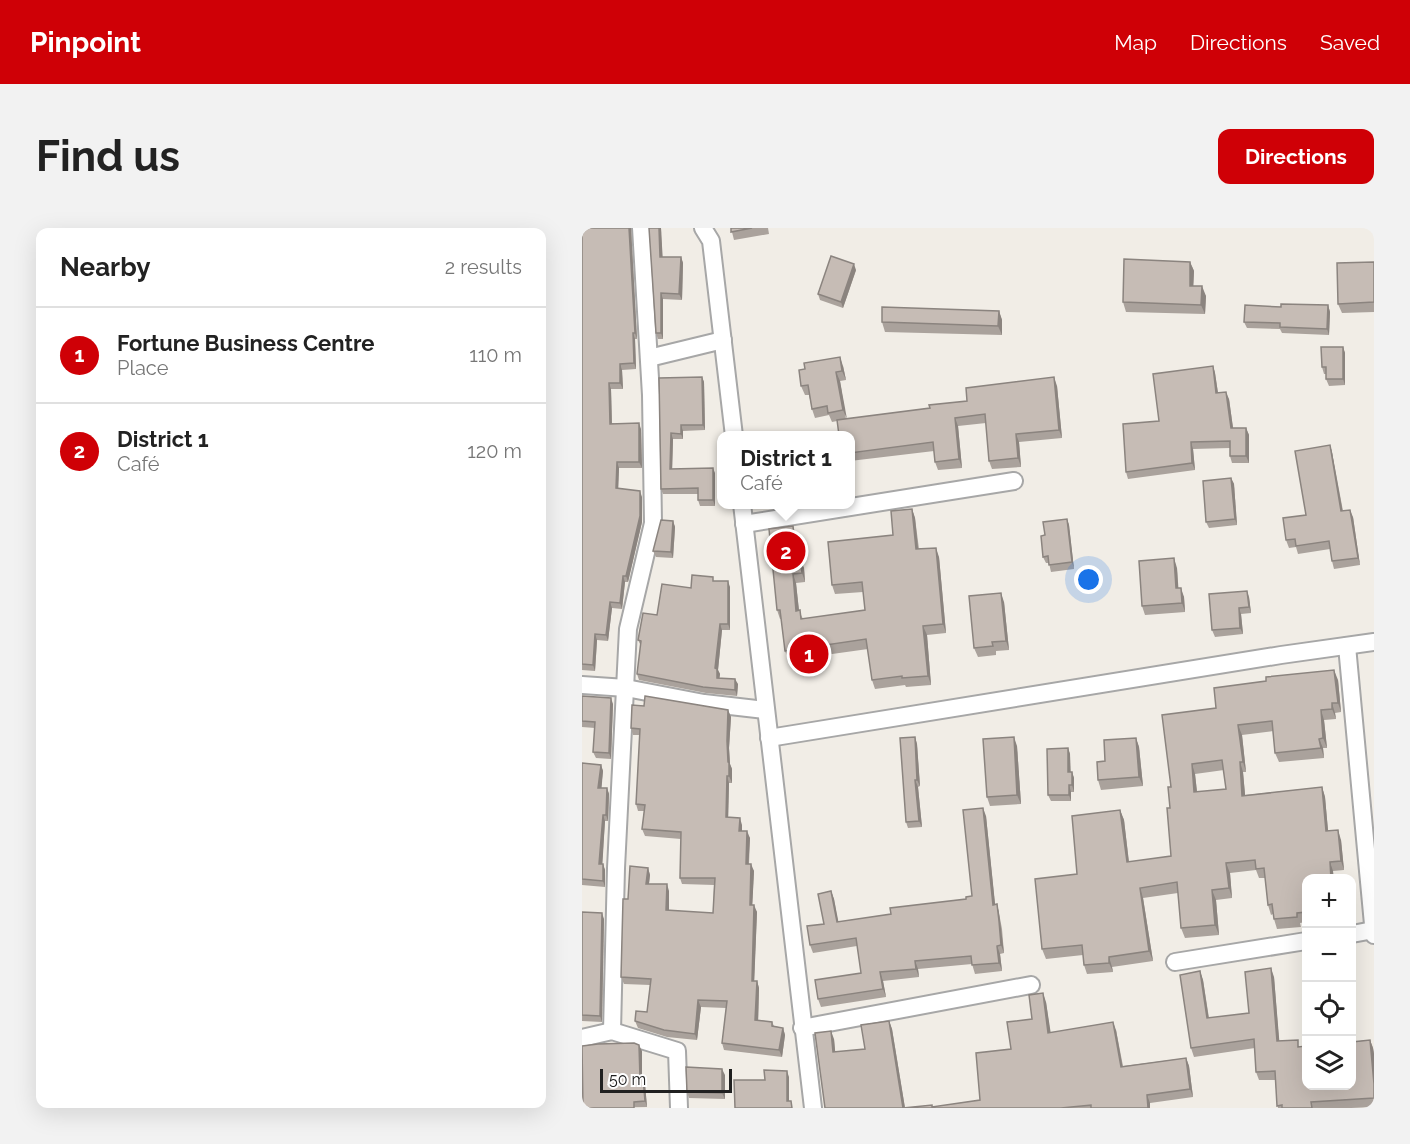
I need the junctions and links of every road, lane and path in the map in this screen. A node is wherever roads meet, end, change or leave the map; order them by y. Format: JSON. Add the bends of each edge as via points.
{"nodes":[{"id":1,"x":641,"y":228,"type":"edge"},
{"id":2,"x":703,"y":228,"type":"edge"},
{"id":3,"x":723,"y":340,"type":"junction"},
{"id":4,"x":649,"y":358,"type":"junction"},
{"id":5,"x":734,"y":431,"type":"edge"},
{"id":6,"x":1014,"y":481,"type":"dead end"},
{"id":7,"x":855,"y":506,"type":"edge"},
{"id":8,"x":742,"y":509,"type":"edge"},
{"id":9,"x":838,"y":509,"type":"edge"},
{"id":10,"x":744,"y":524,"type":"junction"},
{"id":11,"x":1374,"y":642,"type":"edge"},
{"id":12,"x":1347,"y":646,"type":"junction"},
{"id":13,"x":582,"y":685,"type":"edge"},
{"id":14,"x":626,"y":688,"type":"junction"},
{"id":15,"x":765,"y":710,"type":"junction"},
{"id":16,"x":769,"y":738,"type":"junction"},
{"id":17,"x":1374,"y":930,"type":"edge"},
{"id":18,"x":1356,"y":933,"type":"edge"},
{"id":19,"x":1374,"y":935,"type":"edge"},
{"id":20,"x":1302,"y":942,"type":"edge"},
{"id":21,"x":1175,"y":962,"type":"dead end"},
{"id":22,"x":1031,"y":985,"type":"dead end"},
{"id":23,"x":802,"y":1028,"type":"junction"},
{"id":24,"x":612,"y":1031,"type":"junction"},
{"id":25,"x":582,"y":1038,"type":"edge"},
{"id":26,"x":679,"y":1108,"type":"edge"},
{"id":27,"x":813,"y":1108,"type":"edge"}],
"edges":[{"from":1,"to":4,"type":"street"},
{"from":2,"to":3,"type":"street","via":[[711,241]]},
{"from":3,"to":4,"type":"street"},
{"from":3,"to":5,"type":"street"},
{"from":4,"to":14,"type":"street","via":[[653,523],[628,629]]},
{"from":6,"to":7,"type":"street"},
{"from":8,"to":10,"type":"street"},
{"from":9,"to":10,"type":"street"},
{"from":10,"to":15,"type":"street"},
{"from":11,"to":12,"type":"street"},
{"from":12,"to":16,"type":"street"},
{"from":12,"to":17,"type":"street"},
{"from":13,"to":14,"type":"street"},
{"from":14,"to":15,"type":"street"},
{"from":14,"to":24,"type":"street"},
{"from":15,"to":16,"type":"street"},
{"from":16,"to":23,"type":"street"},
{"from":17,"to":18,"type":"street"},
{"from":17,"to":19,"type":"street"},
{"from":20,"to":21,"type":"street"},
{"from":22,"to":23,"type":"street"},
{"from":23,"to":27,"type":"street"},
{"from":24,"to":25,"type":"street"},
{"from":24,"to":26,"type":"street","via":[[677,1051]]}]}
